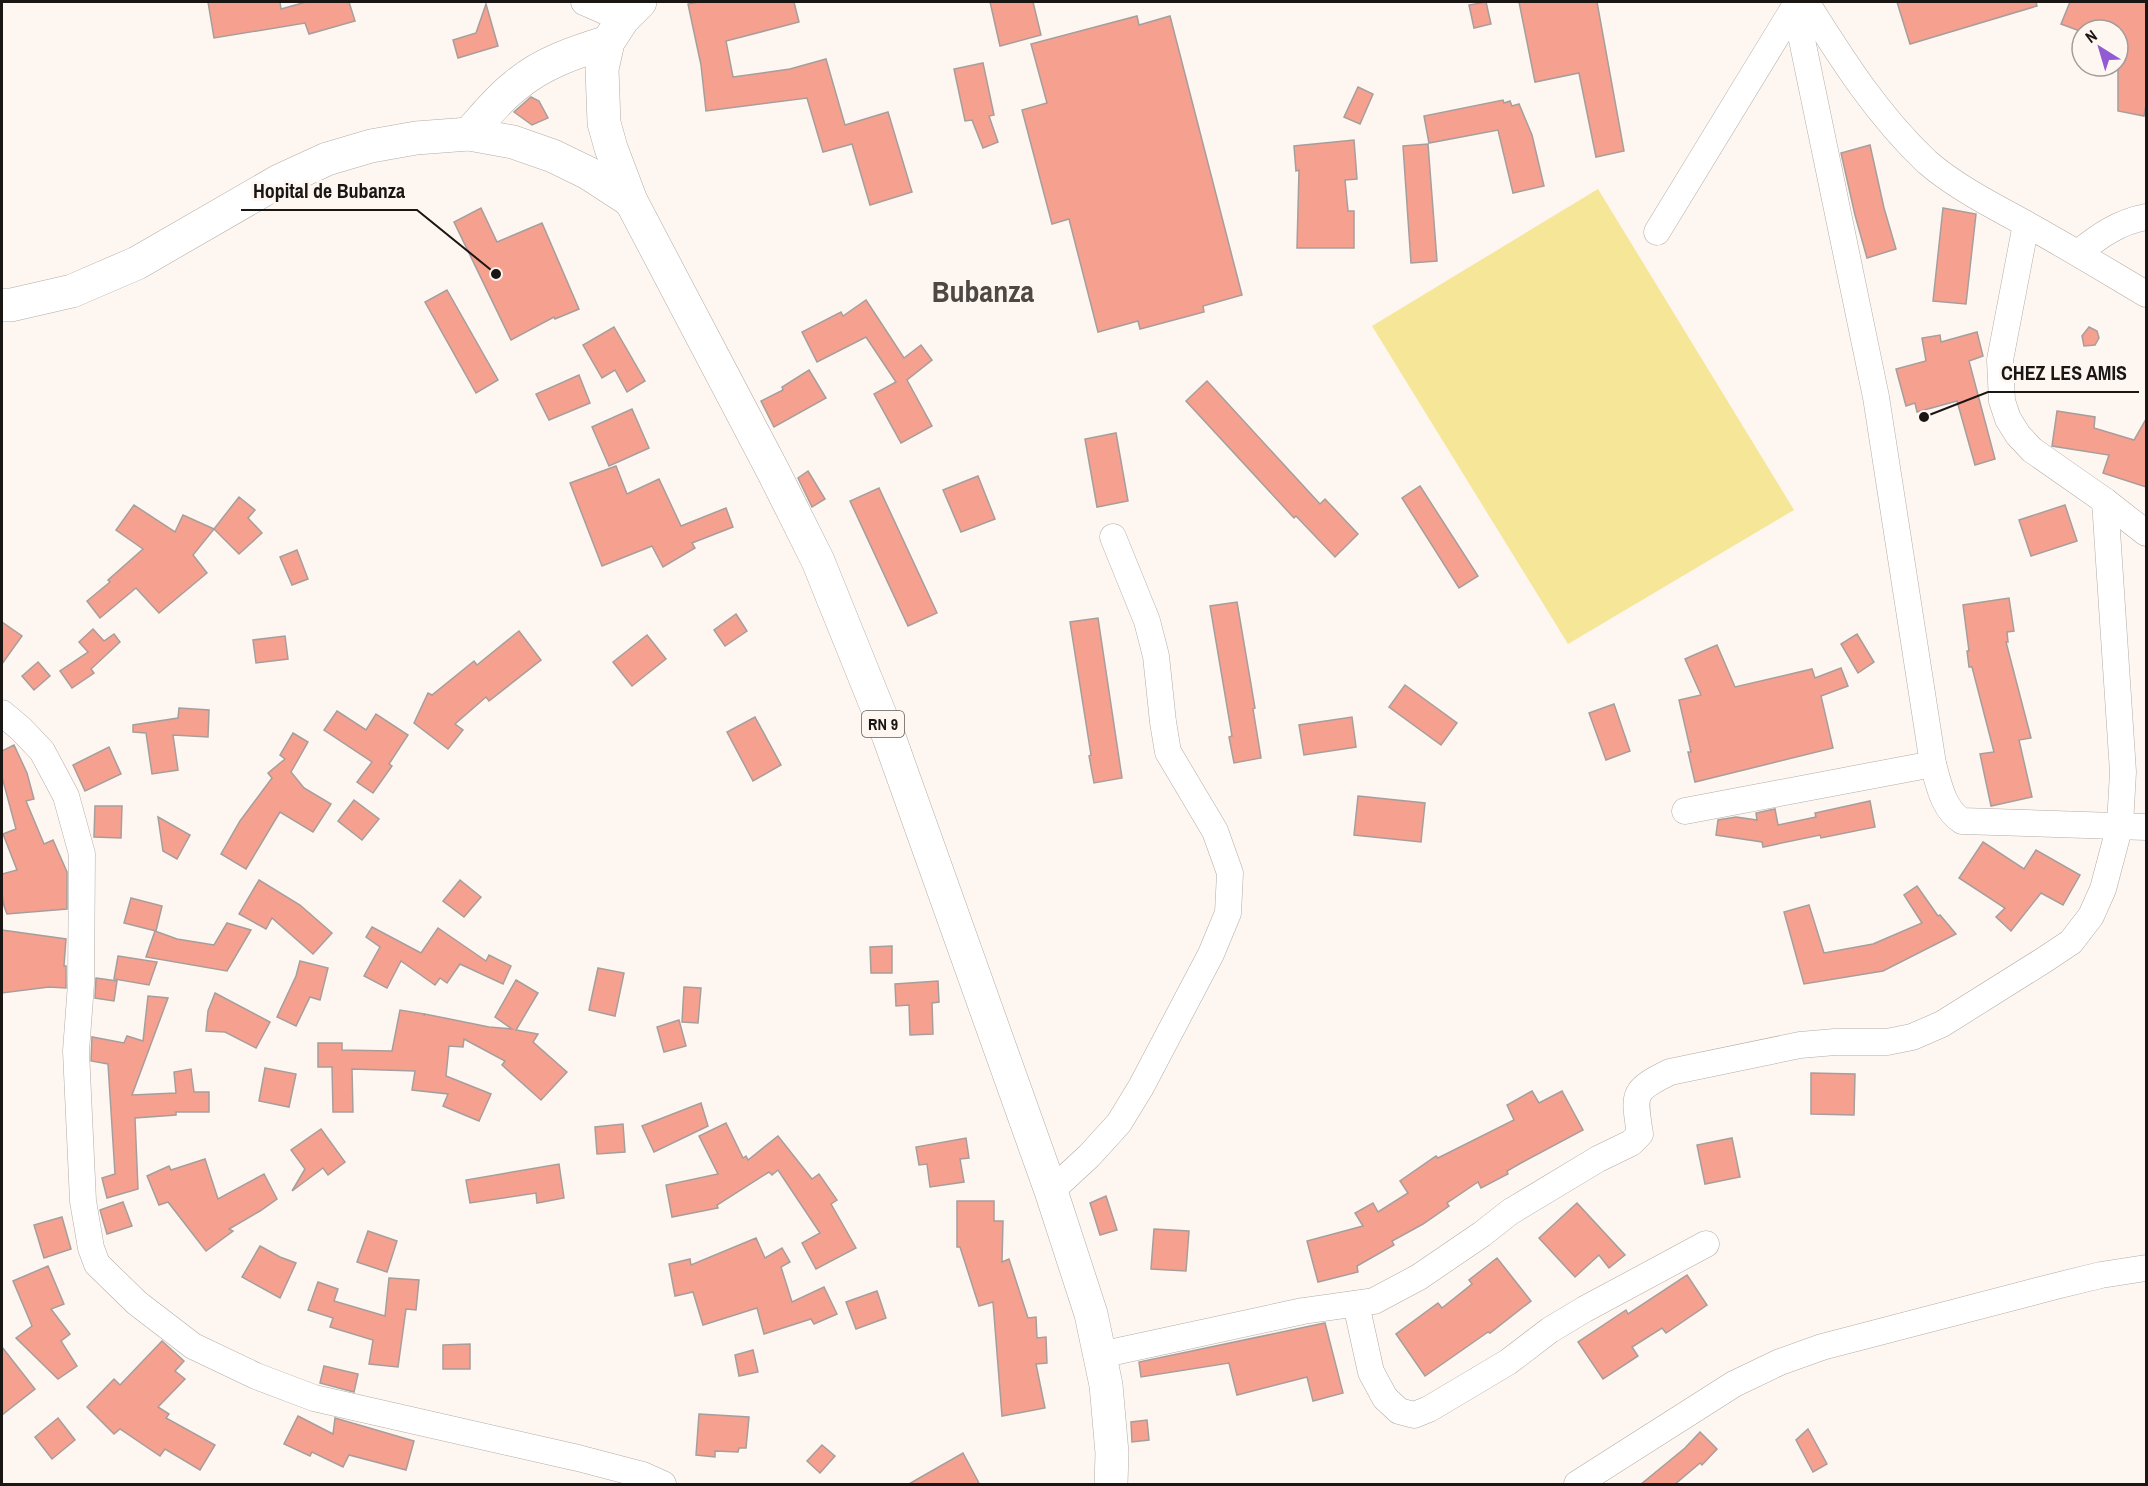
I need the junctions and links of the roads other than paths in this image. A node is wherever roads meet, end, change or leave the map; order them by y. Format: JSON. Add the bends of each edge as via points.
{"nodes":[{"id":1,"x":584,"y":2,"type":"edge"},
{"id":2,"x":1800,"y":3,"type":"edge"},
{"id":3,"x":624,"y":21,"type":"edge"},
{"id":4,"x":470,"y":134,"type":"junction"},
{"id":5,"x":631,"y":201,"type":"junction"},
{"id":6,"x":2146,"y":217,"type":"edge"},
{"id":7,"x":2026,"y":224,"type":"junction"},
{"id":8,"x":1657,"y":232,"type":"dead end"},
{"id":9,"x":2078,"y":253,"type":"junction"},
{"id":10,"x":2146,"y":294,"type":"edge"},
{"id":11,"x":2,"y":305,"type":"edge"},
{"id":12,"x":2105,"y":501,"type":"junction"},
{"id":13,"x":2146,"y":533,"type":"edge"},
{"id":14,"x":1113,"y":537,"type":"dead end"},
{"id":15,"x":2,"y":713,"type":"edge"},
{"id":16,"x":1933,"y":764,"type":"junction"},
{"id":17,"x":1685,"y":812,"type":"dead end"},
{"id":18,"x":2120,"y":825,"type":"junction"},
{"id":19,"x":2146,"y":827,"type":"edge"},
{"id":20,"x":1051,"y":1191,"type":"junction"},
{"id":21,"x":1706,"y":1244,"type":"dead end"},
{"id":22,"x":2146,"y":1268,"type":"edge"},
{"id":23,"x":1356,"y":1304,"type":"junction"},
{"id":24,"x":1100,"y":1355,"type":"junction"},
{"id":25,"x":663,"y":1485,"type":"edge"},
{"id":26,"x":1111,"y":1485,"type":"edge"},
{"id":27,"x":1577,"y":1485,"type":"edge"}],
"edges":[{"from":1,"to":3,"type":"street"},
{"from":2,"to":7,"type":"street","via":[[1852,75],[1928,162],[1974,195]]},
{"from":2,"to":8,"type":"street"},
{"from":2,"to":16,"type":"street","via":[[1876,397]]},
{"from":3,"to":4,"type":"main road","via":[[515,86]]},
{"from":3,"to":5,"type":"main road","number":"RN 9","via":[[602,69],[604,123]]},
{"from":4,"to":5,"type":"main road","via":[[513,142],[553,156]]},
{"from":4,"to":11,"type":"main road","via":[[416,138],[327,159],[279,181],[137,262],[72,291]]},
{"from":5,"to":20,"type":"main road","number":"RN 9","via":[[818,561],[889,737]]},
{"from":6,"to":9,"type":"street","via":[[2103,233]]},
{"from":7,"to":9,"type":"street"},
{"from":7,"to":12,"type":"street","via":[[2000,360],[2002,401],[2008,419],[2032,450]]},
{"from":9,"to":10,"type":"street"},
{"from":12,"to":13,"type":"street"},
{"from":12,"to":18,"type":"street","via":[[2123,772]]},
{"from":14,"to":20,"type":"street","via":[[1147,621],[1156,656],[1168,752],[1215,831],[1230,873],[1228,913],[1142,1087],[1119,1123]]},
{"from":15,"to":25,"type":"street","via":[[42,751],[66,796],[82,854],[76,1052],[83,1201],[97,1264],[137,1303],[193,1346],[256,1376],[314,1398],[578,1458],[643,1475]]},
{"from":16,"to":17,"type":"street"},
{"from":16,"to":18,"type":"street","via":[[1947,807],[1962,821]]},
{"from":18,"to":19,"type":"street"},
{"from":18,"to":23,"type":"street","via":[[2103,889],[2091,916],[2071,942],[1942,1024],[1887,1042],[1800,1046],[1670,1072],[1642,1089],[1635,1101],[1640,1134],[1631,1143],[1510,1212],[1419,1277],[1374,1301]]},
{"from":20,"to":24,"type":"main road","number":"RN 9","via":[[1091,1314]]},
{"from":21,"to":23,"type":"street","via":[[1585,1309],[1508,1362],[1430,1409],[1414,1414],[1399,1411],[1385,1398],[1371,1372]]},
{"from":22,"to":27,"type":"street","via":[[2056,1286],[1822,1347],[1780,1362],[1734,1384]]},
{"from":23,"to":24,"type":"street","via":[[1302,1311]]},
{"from":24,"to":26,"type":"main road","number":"RN 9","via":[[1112,1453]]}]}
